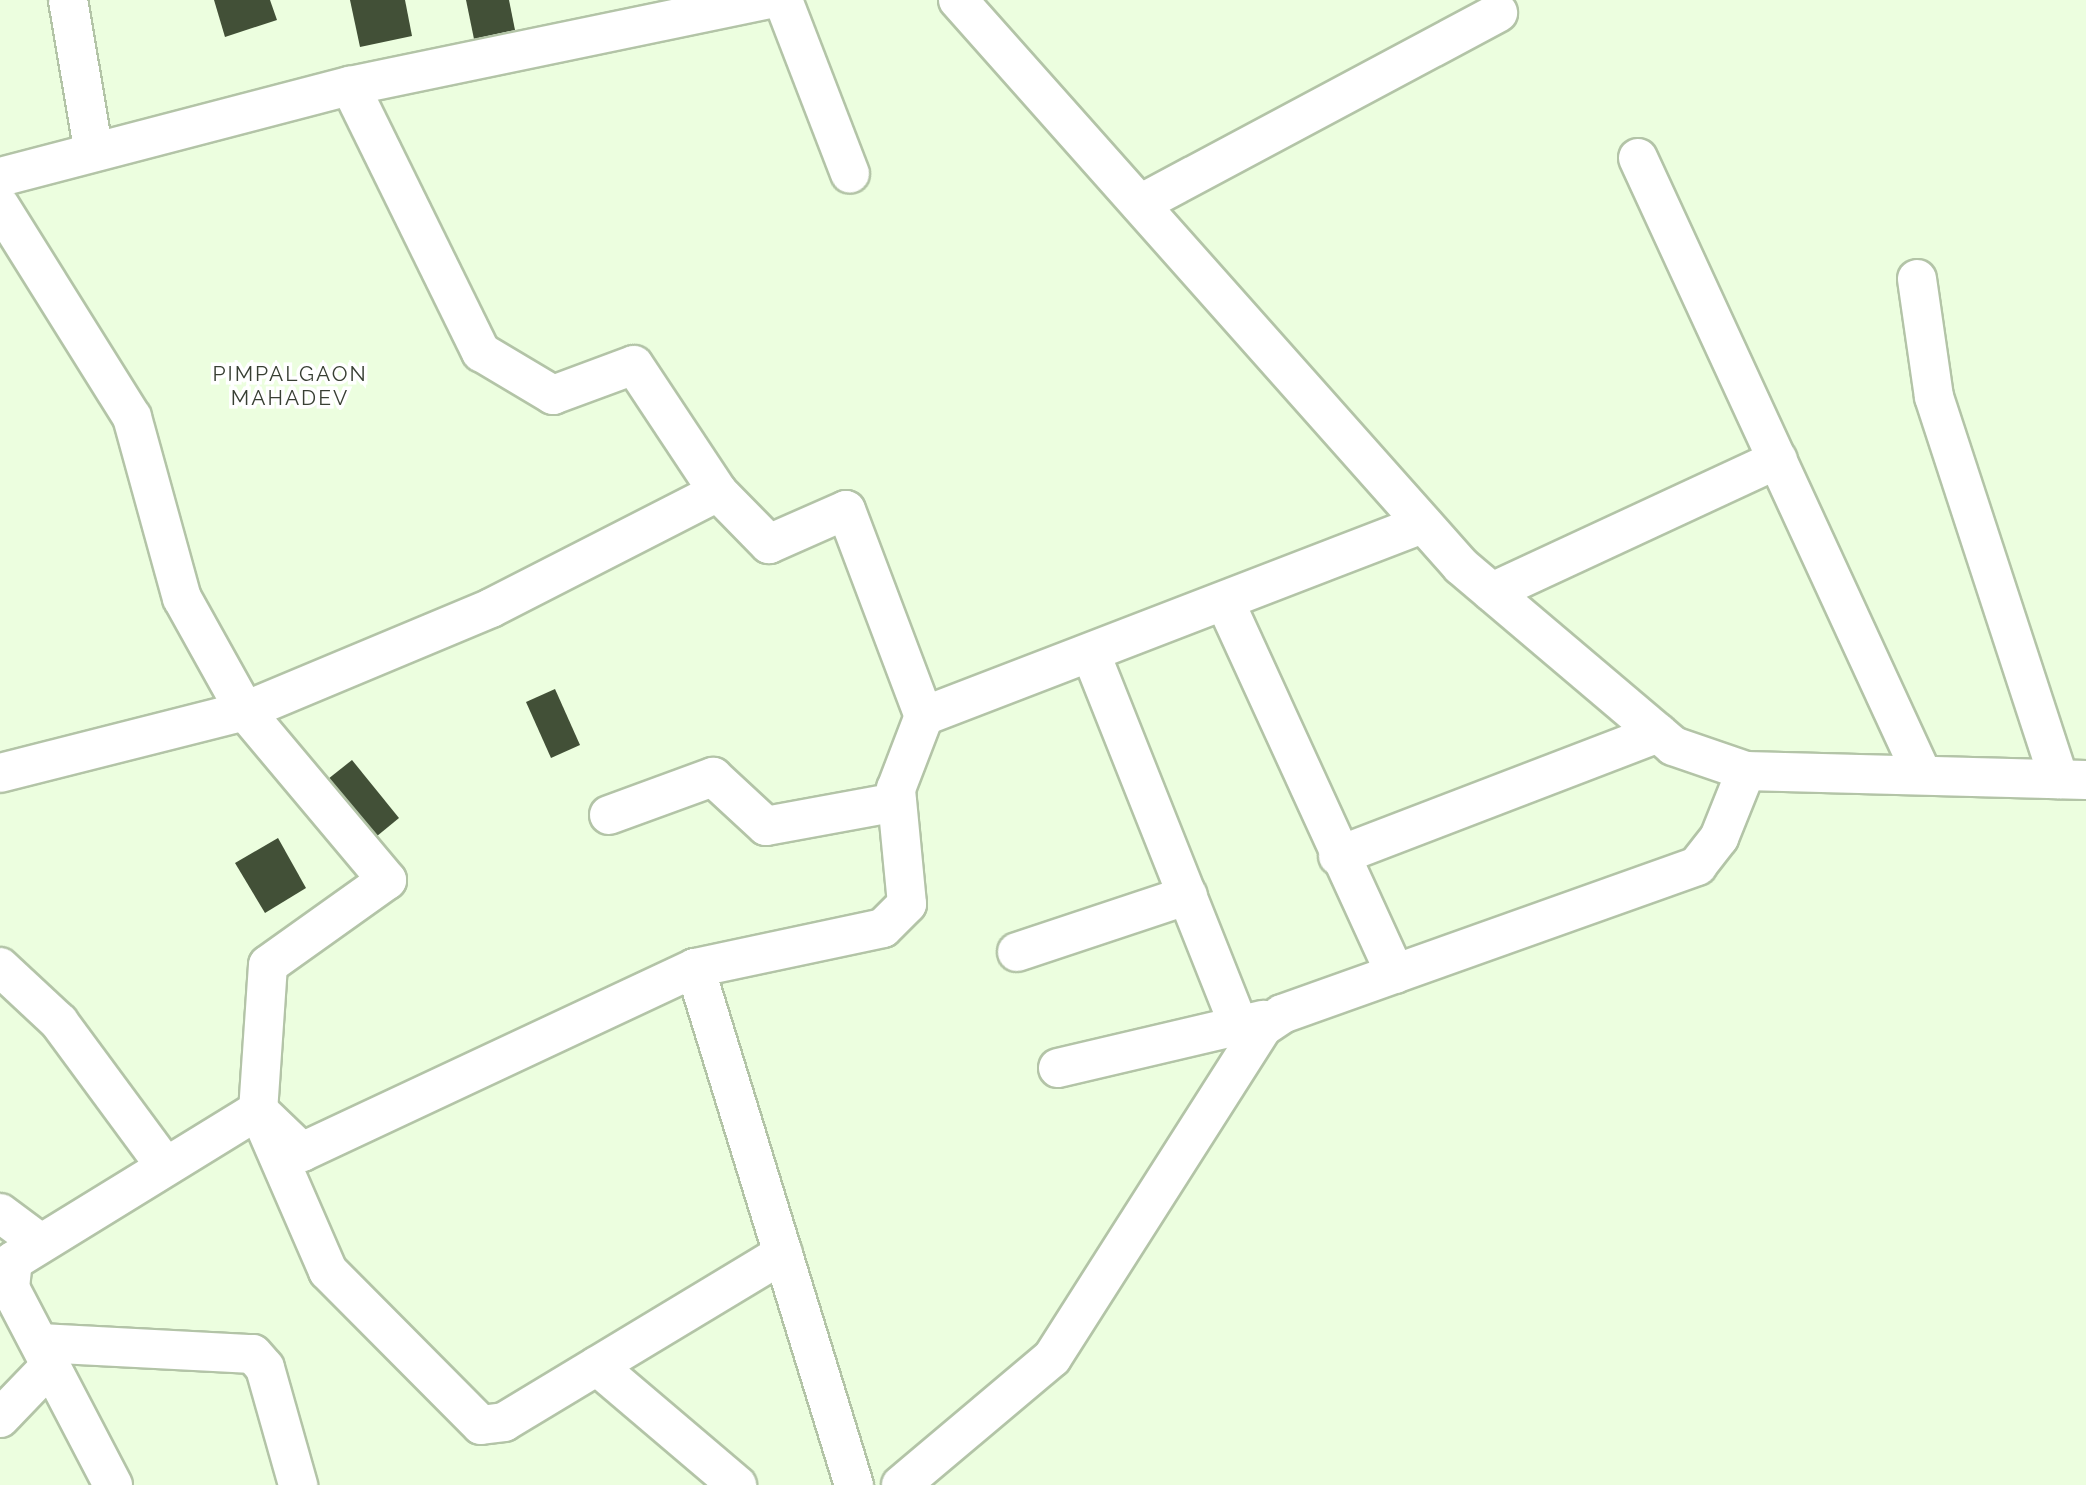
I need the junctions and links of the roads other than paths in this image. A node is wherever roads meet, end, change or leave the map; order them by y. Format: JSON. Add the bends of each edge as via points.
{"nodes":[{"id":1,"x":68,"y":0,"type":"edge"},
{"id":2,"x":767,"y":0,"type":"edge"},
{"id":3,"x":783,"y":0,"type":"edge"},
{"id":4,"x":958,"y":0,"type":"edge"},
{"id":5,"x":1498,"y":13,"type":"dead end"},
{"id":6,"x":596,"y":16,"type":"edge"},
{"id":7,"x":350,"y":86,"type":"junction"},
{"id":8,"x":93,"y":148,"type":"junction"},
{"id":9,"x":1638,"y":158,"type":"dead end"},
{"id":10,"x":850,"y":174,"type":"dead end"},
{"id":11,"x":0,"y":177,"type":"edge"},
{"id":12,"x":1140,"y":204,"type":"junction"},
{"id":13,"x":0,"y":206,"type":"edge"},
{"id":14,"x":1917,"y":279,"type":"dead end"},
{"id":15,"x":1778,"y":459,"type":"junction"},
{"id":16,"x":718,"y":492,"type":"junction"},
{"id":17,"x":1422,"y":524,"type":"junction"},
{"id":18,"x":1492,"y":592,"type":"junction"},
{"id":19,"x":1225,"y":602,"type":"junction"},
{"id":20,"x":1091,"y":654,"type":"junction"},
{"id":21,"x":246,"y":711,"type":"junction"},
{"id":22,"x":924,"y":716,"type":"junction"},
{"id":23,"x":1658,"y":733,"type":"junction"},
{"id":24,"x":1746,"y":771,"type":"junction"},
{"id":25,"x":1921,"y":772,"type":"junction"},
{"id":26,"x":0,"y":773,"type":"edge"},
{"id":27,"x":2072,"y":779,"type":"edge"},
{"id":28,"x":897,"y":802,"type":"junction"},
{"id":29,"x":609,"y":815,"type":"dead end"},
{"id":30,"x":1338,"y":856,"type":"junction"},
{"id":31,"x":1188,"y":895,"type":"junction"},
{"id":32,"x":1017,"y":953,"type":"dead end"},
{"id":33,"x":0,"y":967,"type":"edge"},
{"id":34,"x":695,"y":968,"type":"junction"},
{"id":35,"x":1395,"y":974,"type":"junction"},
{"id":36,"x":1257,"y":1021,"type":"junction"},
{"id":37,"x":1058,"y":1068,"type":"dead end"},
{"id":38,"x":258,"y":1110,"type":"junction"},
{"id":39,"x":165,"y":1166,"type":"junction"},
{"id":40,"x":0,"y":1213,"type":"edge"},
{"id":41,"x":39,"y":1242,"type":"junction"},
{"id":42,"x":783,"y":1254,"type":"junction"},
{"id":43,"x":45,"y":1354,"type":"junction"},
{"id":44,"x":597,"y":1366,"type":"junction"},
{"id":45,"x":0,"y":1418,"type":"edge"},
{"id":46,"x":113,"y":1485,"type":"edge"},
{"id":47,"x":298,"y":1485,"type":"edge"},
{"id":48,"x":737,"y":1485,"type":"edge"},
{"id":49,"x":855,"y":1485,"type":"edge"},
{"id":50,"x":901,"y":1485,"type":"edge"}],
"edges":[{"from":1,"to":8,"type":"street"},
{"from":2,"to":6,"type":"street"},
{"from":3,"to":10,"type":"street"},
{"from":4,"to":12,"type":"street"},
{"from":5,"to":12,"type":"street"},
{"from":6,"to":7,"type":"street"},
{"from":7,"to":8,"type":"street"},
{"from":7,"to":16,"type":"street","via":[[481,352],[554,395],[634,365]]},
{"from":8,"to":11,"type":"street"},
{"from":9,"to":15,"type":"street"},
{"from":12,"to":17,"type":"street"},
{"from":13,"to":21,"type":"street","via":[[132,417],[182,598]]},
{"from":14,"to":27,"type":"street","via":[[1934,397]]},
{"from":15,"to":18,"type":"street"},
{"from":15,"to":25,"type":"street"},
{"from":16,"to":21,"type":"street","via":[[491,608]]},
{"from":16,"to":22,"type":"street","via":[[769,544],[846,510]]},
{"from":17,"to":18,"type":"street"},
{"from":17,"to":19,"type":"street"},
{"from":18,"to":23,"type":"street"},
{"from":19,"to":20,"type":"street"},
{"from":19,"to":30,"type":"street"},
{"from":20,"to":22,"type":"street"},
{"from":20,"to":31,"type":"street"},
{"from":21,"to":26,"type":"street"},
{"from":21,"to":38,"type":"street","via":[[387,880],[268,965]]},
{"from":22,"to":28,"type":"street"},
{"from":23,"to":24,"type":"street","via":[[1673,746]]},
{"from":23,"to":30,"type":"street"},
{"from":24,"to":25,"type":"street"},
{"from":24,"to":35,"type":"street","via":[[1719,838],[1697,866]]},
{"from":25,"to":27,"type":"street"},
{"from":28,"to":29,"type":"street","via":[[766,826],[713,777]]},
{"from":28,"to":34,"type":"street","via":[[907,904],[883,928]]},
{"from":30,"to":35,"type":"street"},
{"from":31,"to":32,"type":"street"},
{"from":31,"to":36,"type":"street"},
{"from":33,"to":39,"type":"street","via":[[59,1023]]},
{"from":34,"to":38,"type":"street","via":[[303,1152]]},
{"from":34,"to":42,"type":"street"},
{"from":35,"to":36,"type":"street"},
{"from":36,"to":37,"type":"street"},
{"from":36,"to":50,"type":"street","via":[[1252,1038],[1052,1358]]},
{"from":38,"to":39,"type":"street"},
{"from":38,"to":44,"type":"street","via":[[328,1271],[471,1421],[504,1422]]},
{"from":39,"to":41,"type":"street"},
{"from":40,"to":41,"type":"street"},
{"from":41,"to":43,"type":"street","via":[[13,1261],[9,1275]]},
{"from":42,"to":44,"type":"street"},
{"from":42,"to":49,"type":"street"},
{"from":43,"to":45,"type":"street"},
{"from":43,"to":46,"type":"street"},
{"from":43,"to":47,"type":"street","via":[[253,1354],[265,1368]]},
{"from":44,"to":48,"type":"street"}]}
